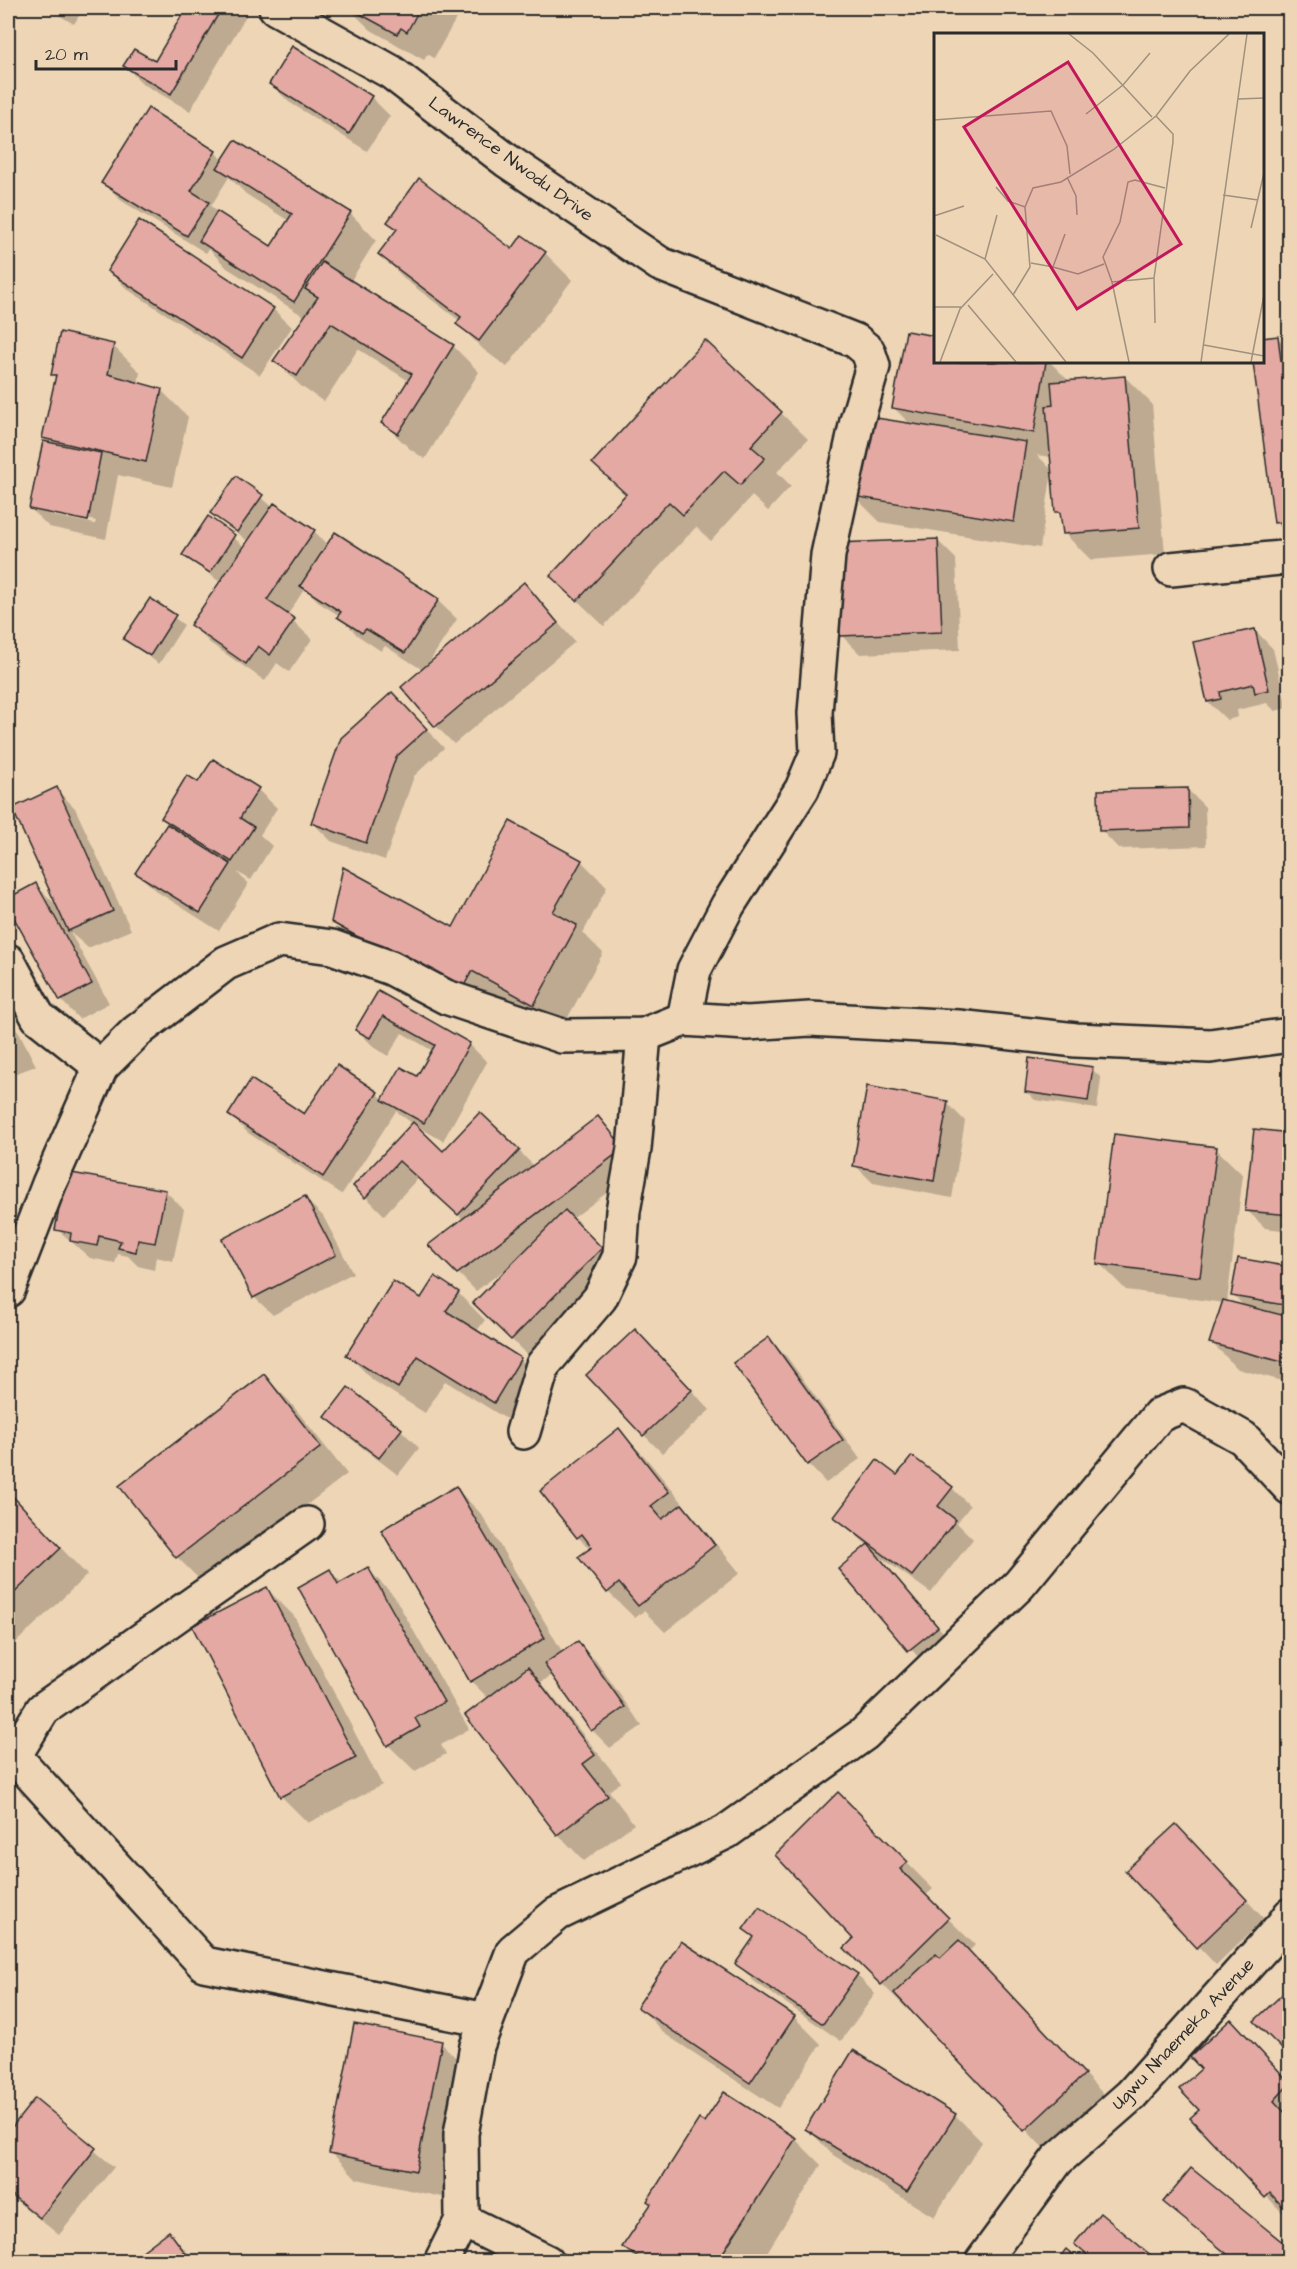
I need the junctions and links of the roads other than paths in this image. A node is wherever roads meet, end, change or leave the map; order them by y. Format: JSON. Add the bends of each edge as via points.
{"nodes":[{"id":1,"x":276,"y":8,"type":"edge"},
{"id":2,"x":1290,"y":556,"type":"edge"},
{"id":3,"x":1171,"y":569,"type":"dead end"},
{"id":4,"x":8,"y":962,"type":"edge"},
{"id":5,"x":684,"y":1018,"type":"junction"},
{"id":6,"x":644,"y":1035,"type":"junction"},
{"id":7,"x":1290,"y":1035,"type":"edge"},
{"id":8,"x":101,"y":1067,"type":"junction"},
{"id":9,"x":8,"y":1290,"type":"edge"},
{"id":10,"x":523,"y":1432,"type":"dead end"},
{"id":11,"x":1290,"y":1488,"type":"edge"},
{"id":12,"x":307,"y":1524,"type":"dead end"},
{"id":13,"x":11,"y":1753,"type":"edge"},
{"id":14,"x":1290,"y":1915,"type":"edge"},
{"id":15,"x":486,"y":2020,"type":"junction"},
{"id":16,"x":462,"y":2220,"type":"junction"},
{"id":17,"x":533,"y":2255,"type":"edge"},
{"id":18,"x":441,"y":2262,"type":"edge"},
{"id":19,"x":982,"y":2262,"type":"edge"}],
"edges":[{"from":1,"to":5,"type":"street","name":"Lawrence Nwodu Drive","via":[[391,72],[506,160],[660,264],[856,341],[868,351],[873,366],[828,555],[815,713],[817,753],[802,789],[728,905],[694,970]]},
{"from":2,"to":3,"type":"street"},
{"from":4,"to":8,"type":"street","via":[[38,1017]]},
{"from":5,"to":6,"type":"street"},
{"from":5,"to":7,"type":"street","via":[[747,1023],[810,1019],[1210,1046]]},
{"from":6,"to":8,"type":"street","via":[[562,1036],[447,997],[391,968],[332,948],[279,940],[226,963],[136,1032]]},
{"from":6,"to":10,"type":"street","via":[[620,1256],[600,1298],[543,1365]]},
{"from":8,"to":9,"type":"street"},
{"from":11,"to":15,"type":"street","via":[[1243,1438],[1184,1405],[1159,1415],[1019,1585],[864,1734],[726,1832],[557,1914],[513,1951]]},
{"from":12,"to":13,"type":"street","via":[[43,1709]]},
{"from":13,"to":15,"type":"street","via":[[204,1964]]},
{"from":14,"to":19,"type":"street","name":"Ugwu Nnaemeka Avenue","via":[[1131,2095],[1057,2160]]},
{"from":15,"to":16,"type":"street","via":[[477,2046],[461,2134]]},
{"from":16,"to":17,"type":"street"},
{"from":16,"to":18,"type":"street"}]}
